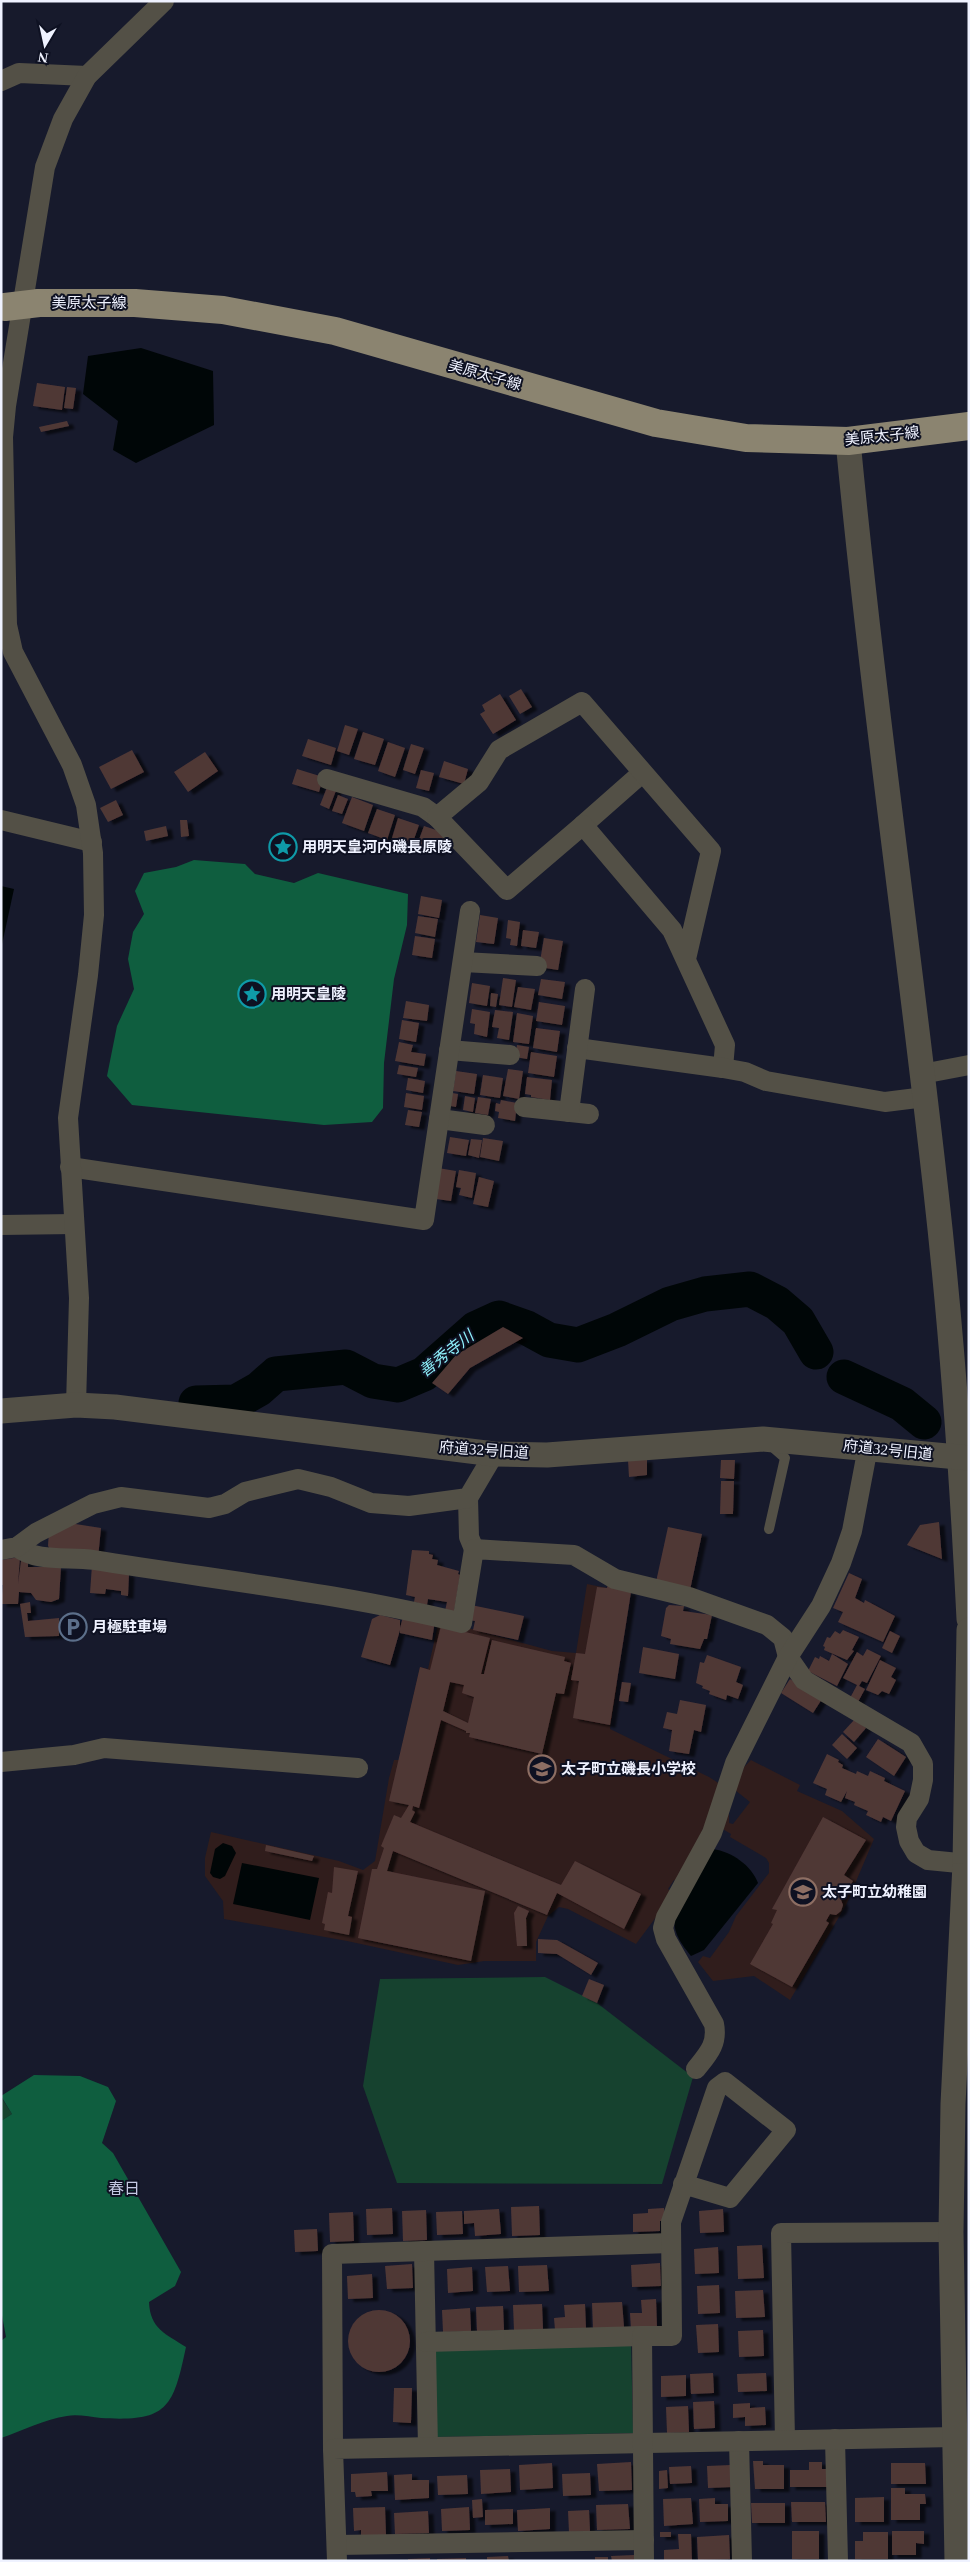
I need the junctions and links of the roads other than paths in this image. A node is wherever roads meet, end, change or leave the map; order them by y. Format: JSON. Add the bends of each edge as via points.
{"nodes":[{"id":1,"x":164,"y":1,"type":"edge"},
{"id":2,"x":87,"y":76,"type":"junction"},
{"id":3,"x":1,"y":81,"type":"edge"},
{"id":4,"x":3,"y":307,"type":"edge"},
{"id":5,"x":969,"y":426,"type":"edge"},
{"id":6,"x":848,"y":441,"type":"junction"},
{"id":7,"x":642,"y":772,"type":"junction"},
{"id":8,"x":326,"y":779,"type":"dead end"},
{"id":9,"x":437,"y":817,"type":"junction"},
{"id":10,"x":1,"y":820,"type":"edge"},
{"id":11,"x":583,"y":825,"type":"junction"},
{"id":12,"x":92,"y":842,"type":"junction"},
{"id":13,"x":470,"y":911,"type":"dead end"},
{"id":14,"x":686,"y":959,"type":"junction"},
{"id":15,"x":463,"y":962,"type":"junction"},
{"id":16,"x":537,"y":966,"type":"dead end"},
{"id":17,"x":585,"y":989,"type":"dead end"},
{"id":18,"x":577,"y":1048,"type":"junction"},
{"id":19,"x":449,"y":1050,"type":"junction"},
{"id":20,"x":510,"y":1055,"type":"dead end"},
{"id":21,"x":969,"y":1065,"type":"edge"},
{"id":22,"x":723,"y":1068,"type":"junction"},
{"id":23,"x":923,"y":1085,"type":"junction"},
{"id":24,"x":524,"y":1107,"type":"dead end"},
{"id":25,"x":439,"y":1119,"type":"junction"},
{"id":26,"x":484,"y":1125,"type":"dead end"},
{"id":27,"x":70,"y":1167,"type":"junction"},
{"id":28,"x":74,"y":1224,"type":"junction"},
{"id":29,"x":1,"y":1225,"type":"edge"},
{"id":30,"x":76,"y":1405,"type":"junction"},
{"id":31,"x":1,"y":1411,"type":"edge"},
{"id":32,"x":762,"y":1439,"type":"junction"},
{"id":33,"x":868,"y":1447,"type":"junction"},
{"id":34,"x":494,"y":1454,"type":"junction"},
{"id":35,"x":964,"y":1457,"type":"edge"},
{"id":36,"x":468,"y":1498,"type":"junction"},
{"id":37,"x":769,"y":1529,"type":"dead end"},
{"id":38,"x":9,"y":1548,"type":"edge"},
{"id":39,"x":474,"y":1548,"type":"junction"},
{"id":40,"x":969,"y":1619,"type":"edge"},
{"id":41,"x":969,"y":1630,"type":"edge"},
{"id":42,"x":788,"y":1657,"type":"junction"},
{"id":43,"x":1,"y":1762,"type":"edge"},
{"id":44,"x":358,"y":1768,"type":"dead end"},
{"id":45,"x":967,"y":1864,"type":"edge"},
{"id":46,"x":696,"y":2069,"type":"dead end"},
{"id":47,"x":683,"y":2184,"type":"junction"},
{"id":48,"x":951,"y":2232,"type":"junction"},
{"id":49,"x":671,"y":2243,"type":"junction"},
{"id":50,"x":424,"y":2251,"type":"junction"},
{"id":51,"x":642,"y":2336,"type":"junction"},
{"id":52,"x":426,"y":2342,"type":"junction"},
{"id":53,"x":954,"y":2437,"type":"junction"},
{"id":54,"x":835,"y":2439,"type":"junction"},
{"id":55,"x":785,"y":2440,"type":"junction"},
{"id":56,"x":739,"y":2441,"type":"junction"},
{"id":57,"x":643,"y":2443,"type":"junction"},
{"id":58,"x":428,"y":2447,"type":"junction"},
{"id":59,"x":333,"y":2449,"type":"junction"},
{"id":60,"x":963,"y":2527,"type":"edge"},
{"id":61,"x":644,"y":2540,"type":"junction"},
{"id":62,"x":337,"y":2553,"type":"edge"},
{"id":63,"x":644,"y":2561,"type":"edge"},
{"id":64,"x":742,"y":2561,"type":"edge"},
{"id":65,"x":838,"y":2561,"type":"edge"},
{"id":66,"x":957,"y":2561,"type":"edge"}],
"edges":[{"from":1,"to":2,"type":"street"},
{"from":2,"to":3,"type":"street","via":[[19,73]]},
{"from":2,"to":12,"type":"street","via":[[62,119],[45,167],[6,406],[3,454],[7,625],[13,652],[72,765],[86,806]]},
{"from":4,"to":6,"type":"main road","name":"美原太子線","bridge":true,"via":[[39,303],[135,303],[223,310],[335,331],[656,423],[746,438]]},
{"from":5,"to":6,"type":"main road","name":"美原太子線"},
{"from":6,"to":23,"type":"street","via":[[861,578]]},
{"from":7,"to":9,"type":"street","via":[[582,702],[500,750],[479,782]]},
{"from":7,"to":11,"type":"street"},
{"from":7,"to":14,"type":"street","via":[[711,850]]},
{"from":8,"to":9,"type":"street","via":[[423,807]]},
{"from":9,"to":11,"type":"street","via":[[507,890]]},
{"from":10,"to":12,"type":"street"},
{"from":11,"to":14,"type":"street","via":[[672,930]]},
{"from":12,"to":27,"type":"street","via":[[94,915],[68,1118]]},
{"from":13,"to":15,"type":"street"},
{"from":14,"to":22,"type":"street","via":[[725,1045]]},
{"from":15,"to":16,"type":"street"},
{"from":15,"to":19,"type":"street"},
{"from":17,"to":18,"type":"street"},
{"from":18,"to":22,"type":"street"},
{"from":18,"to":24,"type":"street","via":[[579,1113]]},
{"from":19,"to":20,"type":"street"},
{"from":19,"to":25,"type":"street"},
{"from":21,"to":23,"type":"street"},
{"from":22,"to":23,"type":"street","via":[[745,1072],[766,1081],[885,1102]]},
{"from":23,"to":35,"type":"street"},
{"from":25,"to":26,"type":"street"},
{"from":25,"to":27,"type":"street","via":[[424,1220]]},
{"from":27,"to":28,"type":"street"},
{"from":28,"to":29,"type":"street"},
{"from":28,"to":30,"type":"street","via":[[79,1298]]},
{"from":30,"to":31,"type":"street","name":"府道32号旧道"},
{"from":30,"to":34,"type":"street","name":"府道32号旧道","via":[[115,1407]]},
{"from":32,"to":33,"type":"street","name":"府道32号旧道"},
{"from":32,"to":34,"type":"street","name":"府道32号旧道","via":[[546,1454]]},
{"from":32,"to":37,"type":"lane","via":[[785,1458]]},
{"from":33,"to":35,"type":"street","name":"府道32号旧道"},
{"from":33,"to":42,"type":"street","via":[[852,1531],[841,1563],[821,1606]]},
{"from":34,"to":36,"type":"street"},
{"from":35,"to":40,"type":"street"},
{"from":36,"to":38,"type":"street","via":[[409,1506],[371,1503],[331,1487],[298,1479],[245,1492],[209,1508],[121,1497],[93,1504]]},
{"from":36,"to":39,"type":"street","via":[[469,1537]]},
{"from":38,"to":39,"type":"street","via":[[28,1555],[90,1559],[291,1588],[462,1624]]},
{"from":39,"to":42,"type":"street","via":[[574,1554],[615,1579],[689,1597],[768,1625],[783,1638]]},
{"from":41,"to":45,"type":"street"},
{"from":42,"to":45,"type":"street","via":[[804,1680],[911,1743],[922,1764],[923,1780],[918,1799],[907,1818],[909,1841],[916,1852],[928,1860]]},
{"from":42,"to":46,"type":"street","via":[[735,1763],[712,1833],[676,1889],[663,1928],[666,1939],[714,2024],[713,2047]]},
{"from":43,"to":44,"type":"street","via":[[74,1755],[104,1748]]},
{"from":45,"to":48,"type":"street","via":[[953,2104]]},
{"from":47,"to":47,"type":"street","via":[[718,2088],[725,2082],[786,2130],[730,2198]]},
{"from":47,"to":49,"type":"street","via":[[671,2222]]},
{"from":48,"to":53,"type":"street"},
{"from":48,"to":55,"type":"street","via":[[781,2234]]},
{"from":49,"to":50,"type":"street"},
{"from":49,"to":51,"type":"street","via":[[672,2336]]},
{"from":50,"to":52,"type":"street"},
{"from":50,"to":59,"type":"street","via":[[332,2254]]},
{"from":51,"to":52,"type":"street"},
{"from":51,"to":57,"type":"street"},
{"from":52,"to":58,"type":"street"},
{"from":53,"to":54,"type":"street"},
{"from":53,"to":60,"type":"street"},
{"from":54,"to":55,"type":"street"},
{"from":54,"to":65,"type":"street"},
{"from":55,"to":56,"type":"street"},
{"from":56,"to":57,"type":"street"},
{"from":56,"to":64,"type":"street"},
{"from":57,"to":58,"type":"street"},
{"from":57,"to":61,"type":"street"},
{"from":58,"to":59,"type":"street"},
{"from":59,"to":62,"type":"street"},
{"from":60,"to":66,"type":"street"},
{"from":61,"to":62,"type":"street"},
{"from":61,"to":63,"type":"street"}]}
